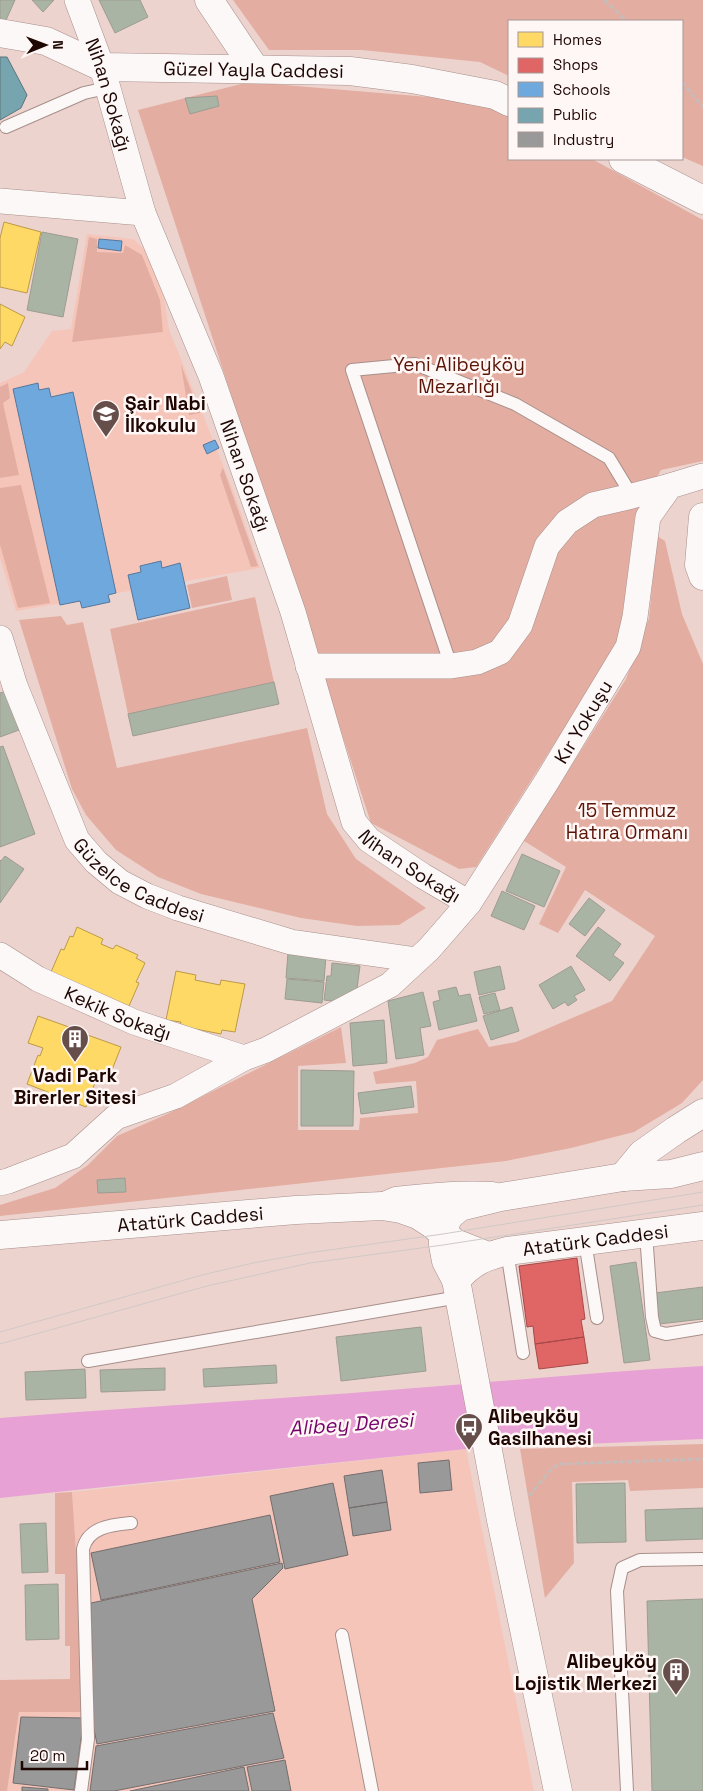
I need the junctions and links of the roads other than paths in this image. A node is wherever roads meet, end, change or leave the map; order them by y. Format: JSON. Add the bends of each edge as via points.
{"nodes":[{"id":1,"x":77,"y":0,"type":"edge"},
{"id":2,"x":209,"y":0,"type":"edge"},
{"id":3,"x":0,"y":33,"type":"edge"},
{"id":4,"x":255,"y":69,"type":"junction"},
{"id":5,"x":105,"y":77,"type":"junction"},
{"id":6,"x":508,"y":101,"type":"edge"},
{"id":7,"x":6,"y":127,"type":"dead end"},
{"id":8,"x":625,"y":160,"type":"edge"},
{"id":9,"x":703,"y":200,"type":"edge"},
{"id":10,"x":0,"y":201,"type":"edge"},
{"id":11,"x":144,"y":213,"type":"junction"},
{"id":12,"x":703,"y":476,"type":"edge"},
{"id":13,"x":670,"y":486,"type":"junction"},
{"id":14,"x":632,"y":496,"type":"junction"},
{"id":15,"x":703,"y":517,"type":"edge"},
{"id":16,"x":703,"y":576,"type":"edge"},
{"id":17,"x":0,"y":638,"type":"edge"},
{"id":18,"x":308,"y":666,"type":"junction"},
{"id":19,"x":451,"y":666,"type":"junction"},
{"id":20,"x":469,"y":903,"type":"junction"},
{"id":21,"x":0,"y":955,"type":"edge"},
{"id":22,"x":417,"y":960,"type":"junction"},
{"id":23,"x":244,"y":1058,"type":"junction"},
{"id":24,"x":703,"y":1113,"type":"edge"},
{"id":25,"x":703,"y":1166,"type":"edge"},
{"id":26,"x":623,"y":1177,"type":"junction"},
{"id":27,"x":0,"y":1183,"type":"edge"},
{"id":28,"x":501,"y":1197,"type":"junction"},
{"id":29,"x":382,"y":1206,"type":"junction"},
{"id":30,"x":703,"y":1206,"type":"edge"},
{"id":31,"x":703,"y":1226,"type":"edge"},
{"id":32,"x":654,"y":1232,"type":"junction"},
{"id":33,"x":443,"y":1234,"type":"junction"},
{"id":34,"x":0,"y":1235,"type":"edge"},
{"id":35,"x":585,"y":1241,"type":"junction"},
{"id":36,"x":497,"y":1254,"type":"junction"},
{"id":37,"x":457,"y":1288,"type":"junction"},
{"id":38,"x":597,"y":1318,"type":"dead end"},
{"id":39,"x":703,"y":1328,"type":"edge"},
{"id":40,"x":523,"y":1353,"type":"dead end"},
{"id":41,"x":88,"y":1361,"type":"dead end"},
{"id":42,"x":131,"y":1523,"type":"dead end"},
{"id":43,"x":703,"y":1559,"type":"edge"},
{"id":44,"x":342,"y":1635,"type":"dead end"},
{"id":45,"x":81,"y":1791,"type":"edge"},
{"id":46,"x":372,"y":1791,"type":"edge"},
{"id":47,"x":558,"y":1791,"type":"edge"},
{"id":48,"x":627,"y":1791,"type":"edge"}],
"edges":[{"from":1,"to":5,"type":"street","name":"Nihan Sokağı"},
{"from":2,"to":4,"type":"main road"},
{"from":3,"to":5,"type":"main road","name":"Güzel Yayla Caddesi","via":[[46,41]]},
{"from":4,"to":5,"type":"main road","name":"Güzel Yayla Caddesi"},
{"from":4,"to":6,"type":"main road","name":"Güzel Yayla Caddesi","via":[[350,71],[495,94]]},
{"from":5,"to":7,"type":"lane","via":[[84,93]]},
{"from":5,"to":11,"type":"street","name":"Nihan Sokağı"},
{"from":8,"to":9,"type":"main road"},
{"from":10,"to":11,"type":"street"},
{"from":11,"to":18,"type":"street","name":"Nihan Sokağı","via":[[211,376]]},
{"from":12,"to":13,"type":"street"},
{"from":13,"to":14,"type":"street"},
{"from":13,"to":20,"type":"street","name":"Kır Yokuşu","via":[[648,517],[628,648]]},
{"from":14,"to":19,"type":"street","via":[[593,504],[567,522],[547,546],[520,625],[500,652],[477,662]]},
{"from":14,"to":19,"type":"lane","via":[[609,458],[515,404],[415,364],[352,370]]},
{"from":15,"to":16,"type":"main road","via":[[699,565]]},
{"from":17,"to":22,"type":"street","name":"Güzelce Caddesi","via":[[15,686],[77,840],[120,882],[178,908],[291,942]]},
{"from":18,"to":19,"type":"street"},
{"from":18,"to":20,"type":"street","name":"Nihan Sokağı","via":[[354,822],[369,840]]},
{"from":20,"to":22,"type":"street","name":"Kır Yokuşu"},
{"from":21,"to":23,"type":"street","name":"Kekik Sokağı","via":[[38,979],[134,1022]]},
{"from":22,"to":23,"type":"street","name":"Kır Yokuşu","via":[[390,986],[266,1050]]},
{"from":23,"to":27,"type":"street","name":"Kır Yokuşu","via":[[176,1096],[116,1117],[73,1156]]},
{"from":24,"to":26,"type":"main road","via":[[642,1154]]},
{"from":25,"to":26,"type":"main road","name":"Atatürk Caddesi","via":[[671,1174]]},
{"from":26,"to":28,"type":"main road","name":"Atatürk Caddesi"},
{"from":28,"to":29,"type":"main road","name":"Atatürk Caddesi","via":[[447,1195],[396,1201]]},
{"from":28,"to":33,"type":"main road","name":"Atatürk Caddesi","via":[[460,1207],[450,1215]]},
{"from":29,"to":33,"type":"main road","name":"Atatürk Caddesi","via":[[418,1215]]},
{"from":29,"to":34,"type":"main road","name":"Atatürk Caddesi","via":[[296,1210]]},
{"from":30,"to":32,"type":"main road","via":[[694,1222]]},
{"from":31,"to":32,"type":"main road","name":"Atatürk Caddesi"},
{"from":32,"to":35,"type":"main road","name":"Atatürk Caddesi"},
{"from":32,"to":39,"type":"lane","via":[[652,1317],[656,1332],[666,1334]]},
{"from":33,"to":36,"type":"main road","name":"Atatürk Caddesi","via":[[455,1243]]},
{"from":33,"to":37,"type":"main road","via":[[446,1261]]},
{"from":35,"to":36,"type":"main road","name":"Atatürk Caddesi"},
{"from":35,"to":38,"type":"lane"},
{"from":36,"to":37,"type":"main road","name":"Atatürk Caddesi","via":[[467,1268]]},
{"from":36,"to":40,"type":"lane"},
{"from":37,"to":41,"type":"lane"},
{"from":37,"to":47,"type":"main road","via":[[501,1520]]},
{"from":42,"to":45,"type":"lane","via":[[98,1530],[88,1536],[83,1549],[88,1739]]},
{"from":43,"to":48,"type":"lane","via":[[640,1560],[622,1568],[617,1591]]},
{"from":44,"to":46,"type":"lane"}]}
